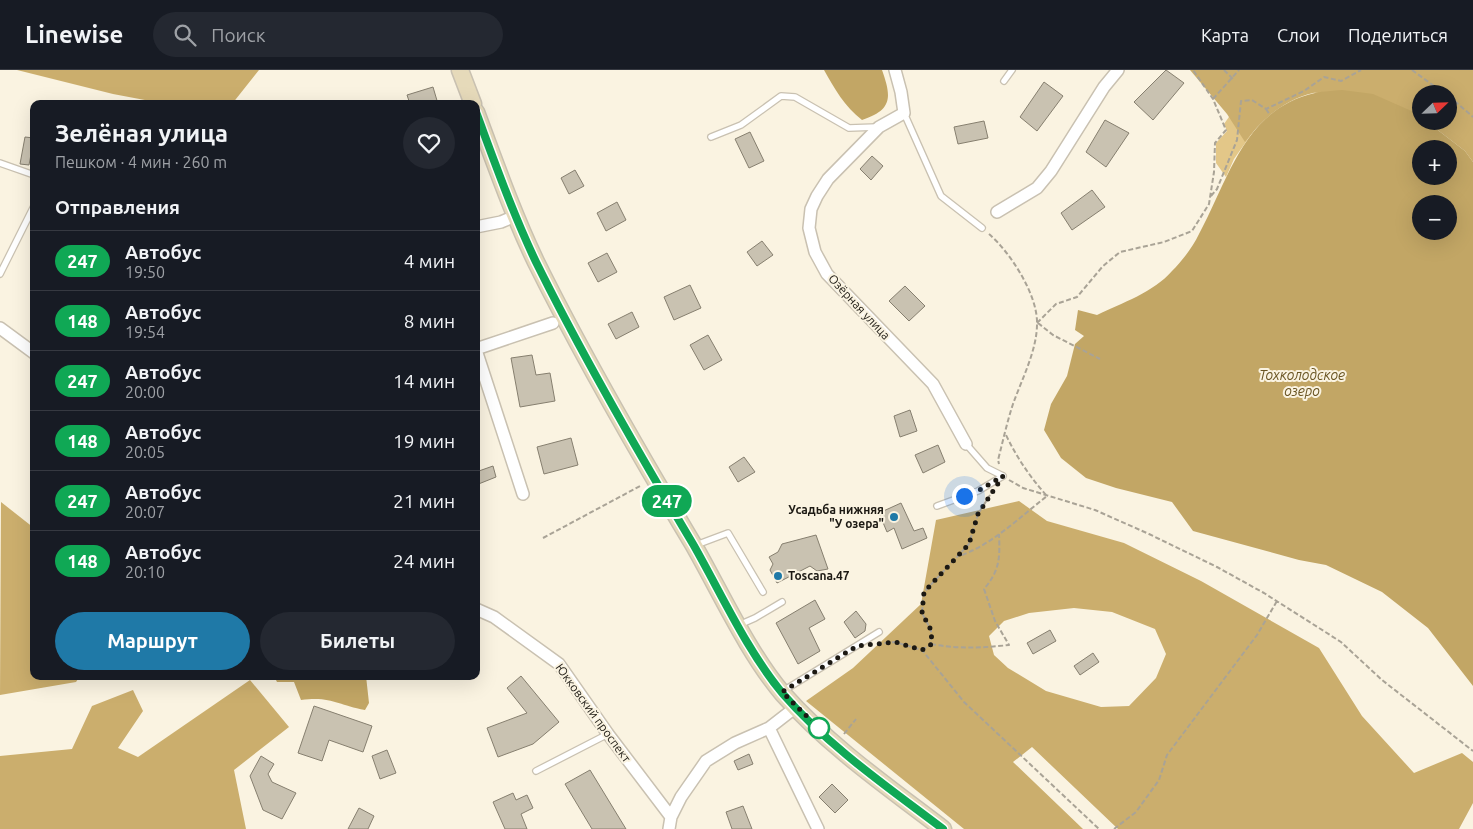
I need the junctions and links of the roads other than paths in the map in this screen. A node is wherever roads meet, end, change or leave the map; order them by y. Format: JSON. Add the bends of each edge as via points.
{"nodes":[{"id":1,"x":460,"y":70,"type":"edge"},
{"id":2,"x":895,"y":70,"type":"edge"},
{"id":3,"x":1012,"y":70,"type":"edge"},
{"id":4,"x":1118,"y":70,"type":"edge"},
{"id":5,"x":1004,"y":81,"type":"dead end"},
{"id":6,"x":471,"y":100,"type":"edge"},
{"id":7,"x":904,"y":113,"type":"junction"},
{"id":8,"x":480,"y":123,"type":"edge"},
{"id":9,"x":879,"y":127,"type":"junction"},
{"id":10,"x":711,"y":138,"type":"dead end"},
{"id":11,"x":0,"y":163,"type":"edge"},
{"id":12,"x":30,"y":173,"type":"edge"},
{"id":13,"x":997,"y":212,"type":"dead end"},
{"id":14,"x":30,"y":214,"type":"edge"},
{"id":15,"x":515,"y":216,"type":"junction"},
{"id":16,"x":480,"y":226,"type":"edge"},
{"id":17,"x":982,"y":228,"type":"road end"},
{"id":18,"x":0,"y":274,"type":"edge"},
{"id":19,"x":553,"y":323,"type":"dead end"},
{"id":20,"x":0,"y":328,"type":"edge"},
{"id":21,"x":480,"y":349,"type":"edge"},
{"id":22,"x":30,"y":350,"type":"edge"},
{"id":23,"x":480,"y":362,"type":"edge"},
{"id":24,"x":966,"y":444,"type":"joint"},
{"id":25,"x":523,"y":494,"type":"dead end"},
{"id":26,"x":937,"y":506,"type":"dead end"},
{"id":27,"x":694,"y":546,"type":"junction"},
{"id":28,"x":763,"y":592,"type":"dead end"},
{"id":29,"x":782,"y":602,"type":"dead end"},
{"id":30,"x":480,"y":611,"type":"edge"},
{"id":31,"x":739,"y":625,"type":"junction"},
{"id":32,"x":879,"y":632,"type":"dead end"},
{"id":33,"x":782,"y":692,"type":"junction"},
{"id":34,"x":796,"y":707,"type":"junction"},
{"id":35,"x":769,"y":728,"type":"junction"},
{"id":36,"x":608,"y":734,"type":"junction"},
{"id":37,"x":536,"y":771,"type":"dead end"},
{"id":38,"x":671,"y":817,"type":"junction"},
{"id":39,"x":669,"y":829,"type":"edge"},
{"id":40,"x":818,"y":829,"type":"edge"},
{"id":41,"x":943,"y":829,"type":"edge"}],
"edges":[{"from":1,"to":6,"type":"main road"},
{"from":2,"to":7,"type":"street"},
{"from":3,"to":5,"type":"lane"},
{"from":4,"to":13,"type":"street","via":[[1037,188]]},
{"from":7,"to":9,"type":"street","name":"Озёрная улица"},
{"from":7,"to":17,"type":"lane","via":[[941,196]]},
{"from":8,"to":15,"type":"main road"},
{"from":9,"to":10,"type":"lane","via":[[849,128],[795,97],[781,96],[741,125]]},
{"from":9,"to":24,"type":"street","name":"Озёрная улица","via":[[828,179],[817,196],[811,209],[809,228],[815,252],[827,274],[933,384]]},
{"from":11,"to":12,"type":"lane"},
{"from":14,"to":18,"type":"lane"},
{"from":15,"to":16,"type":"street"},
{"from":15,"to":27,"type":"main road","via":[[589,362]]},
{"from":19,"to":21,"type":"street"},
{"from":20,"to":22,"type":"street"},
{"from":23,"to":25,"type":"street"},
{"from":24,"to":26,"type":"lane","via":[[987,468],[1003,476],[978,491]]},
{"from":27,"to":28,"type":"lane","via":[[728,533]]},
{"from":27,"to":31,"type":"main road"},
{"from":29,"to":31,"type":"lane"},
{"from":30,"to":36,"type":"street","name":"Юкковский проспект","via":[[494,617],[559,664]]},
{"from":31,"to":33,"type":"main road"},
{"from":32,"to":33,"type":"lane"},
{"from":33,"to":34,"type":"main road"},
{"from":34,"to":35,"type":"street"},
{"from":34,"to":41,"type":"main road","via":[[861,766]]},
{"from":35,"to":38,"type":"street","via":[[735,743],[706,762]]},
{"from":35,"to":40,"type":"street"},
{"from":36,"to":37,"type":"lane"},
{"from":36,"to":38,"type":"street","name":"Юкковский проспект"},
{"from":38,"to":39,"type":"street"}]}
